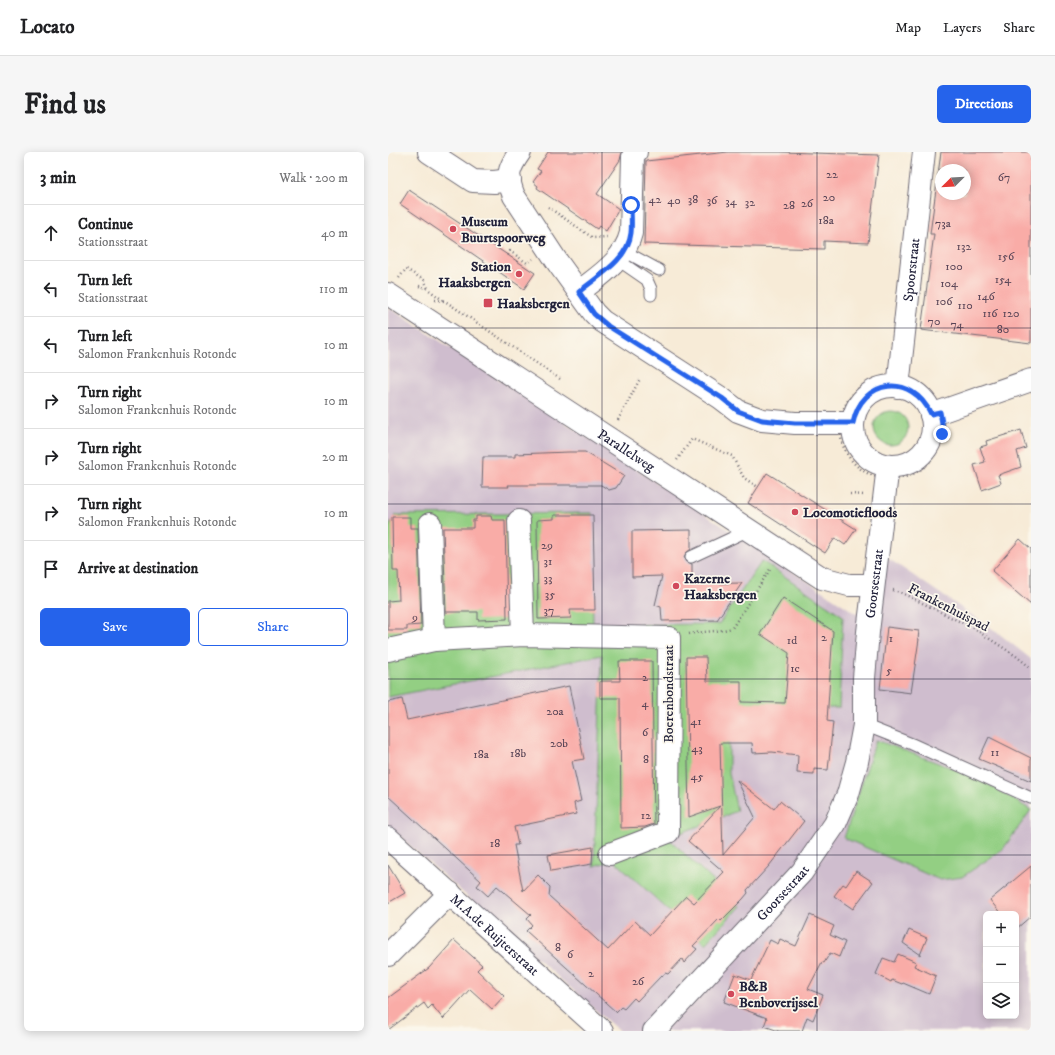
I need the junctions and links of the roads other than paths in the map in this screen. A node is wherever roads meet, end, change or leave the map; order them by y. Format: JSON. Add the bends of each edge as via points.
{"nodes":[{"id":1,"x":429,"y":152,"type":"edge"},
{"id":2,"x":520,"y":152,"type":"edge"},
{"id":3,"x":636,"y":152,"type":"edge"},
{"id":4,"x":920,"y":152,"type":"edge"},
{"id":5,"x":510,"y":180,"type":"junction"},
{"id":6,"x":621,"y":256,"type":"junction"},
{"id":7,"x":658,"y":270,"type":"dead end"},
{"id":8,"x":392,"y":287,"type":"edge"},
{"id":9,"x":579,"y":292,"type":"junction"},
{"id":10,"x":651,"y":295,"type":"dead end"},
{"id":11,"x":1031,"y":380,"type":"edge"},
{"id":12,"x":898,"y":382,"type":"junction"},
{"id":13,"x":935,"y":413,"type":"junction"},
{"id":14,"x":846,"y":423,"type":"junction"},
{"id":15,"x":887,"y":472,"type":"junction"},
{"id":16,"x":519,"y":521,"type":"dead end"},
{"id":17,"x":430,"y":524,"type":"dead end"},
{"id":18,"x":749,"y":530,"type":"junction"},
{"id":19,"x":691,"y":557,"type":"dead end"},
{"id":20,"x":873,"y":585,"type":"junction"},
{"id":21,"x":523,"y":635,"type":"junction"},
{"id":22,"x":434,"y":640,"type":"junction"},
{"id":23,"x":388,"y":650,"type":"edge"},
{"id":24,"x":864,"y":725,"type":"junction"},
{"id":25,"x":1031,"y":798,"type":"edge"},
{"id":26,"x":388,"y":838,"type":"edge"},
{"id":27,"x":610,"y":854,"type":"dead end"},
{"id":28,"x":450,"y":893,"type":"junction"},
{"id":29,"x":388,"y":955,"type":"edge"},
{"id":30,"x":602,"y":1031,"type":"edge"},
{"id":31,"x":654,"y":1031,"type":"edge"}],
"edges":[{"from":1,"to":5,"type":"street","via":[[473,181]]},
{"from":2,"to":5,"type":"street","via":[[510,167]]},
{"from":3,"to":6,"type":"street","via":[[633,156],[631,233]]},
{"from":4,"to":12,"type":"street","name":"Spoorstraat"},
{"from":5,"to":9,"type":"street","via":[[514,196]]},
{"from":6,"to":7,"type":"lane"},
{"from":6,"to":9,"type":"street"},
{"from":6,"to":10,"type":"lane","via":[[647,280]]},
{"from":8,"to":18,"type":"street","name":"Parallelweg"},
{"from":9,"to":14,"type":"street","via":[[594,314],[608,326],[722,398],[738,411],[762,420]]},
{"from":11,"to":13,"type":"street"},
{"from":12,"to":13,"type":"street","via":[[922,399]]},
{"from":12,"to":14,"type":"street","via":[[880,388],[864,398],[855,414]]},
{"from":13,"to":15,"type":"street","via":[[926,448],[920,455]]},
{"from":14,"to":15,"type":"street","via":[[865,454]]},
{"from":15,"to":20,"type":"street","name":"Goorsestraat"},
{"from":16,"to":21,"type":"street"},
{"from":17,"to":22,"type":"street"},
{"from":18,"to":19,"type":"lane"},
{"from":18,"to":20,"type":"street","name":"Parallelweg","via":[[822,578],[849,585]]},
{"from":20,"to":24,"type":"street","name":"Goorsestraat","via":[[864,678]]},
{"from":21,"to":22,"type":"street","name":"Boerenbondstraat"},
{"from":21,"to":27,"type":"street","name":"Boerenbondstraat","via":[[669,638],[668,832]]},
{"from":22,"to":23,"type":"street","name":"Boerenbondstraat"},
{"from":24,"to":25,"type":"lane"},
{"from":24,"to":31,"type":"street","name":"Goorsestraat","via":[[848,794],[834,824],[802,872]]},
{"from":26,"to":28,"type":"street","name":"M.A.de Ruijterstraat"},
{"from":28,"to":29,"type":"street"},
{"from":28,"to":30,"type":"street","name":"M.A.de Ruijterstraat"}]}
